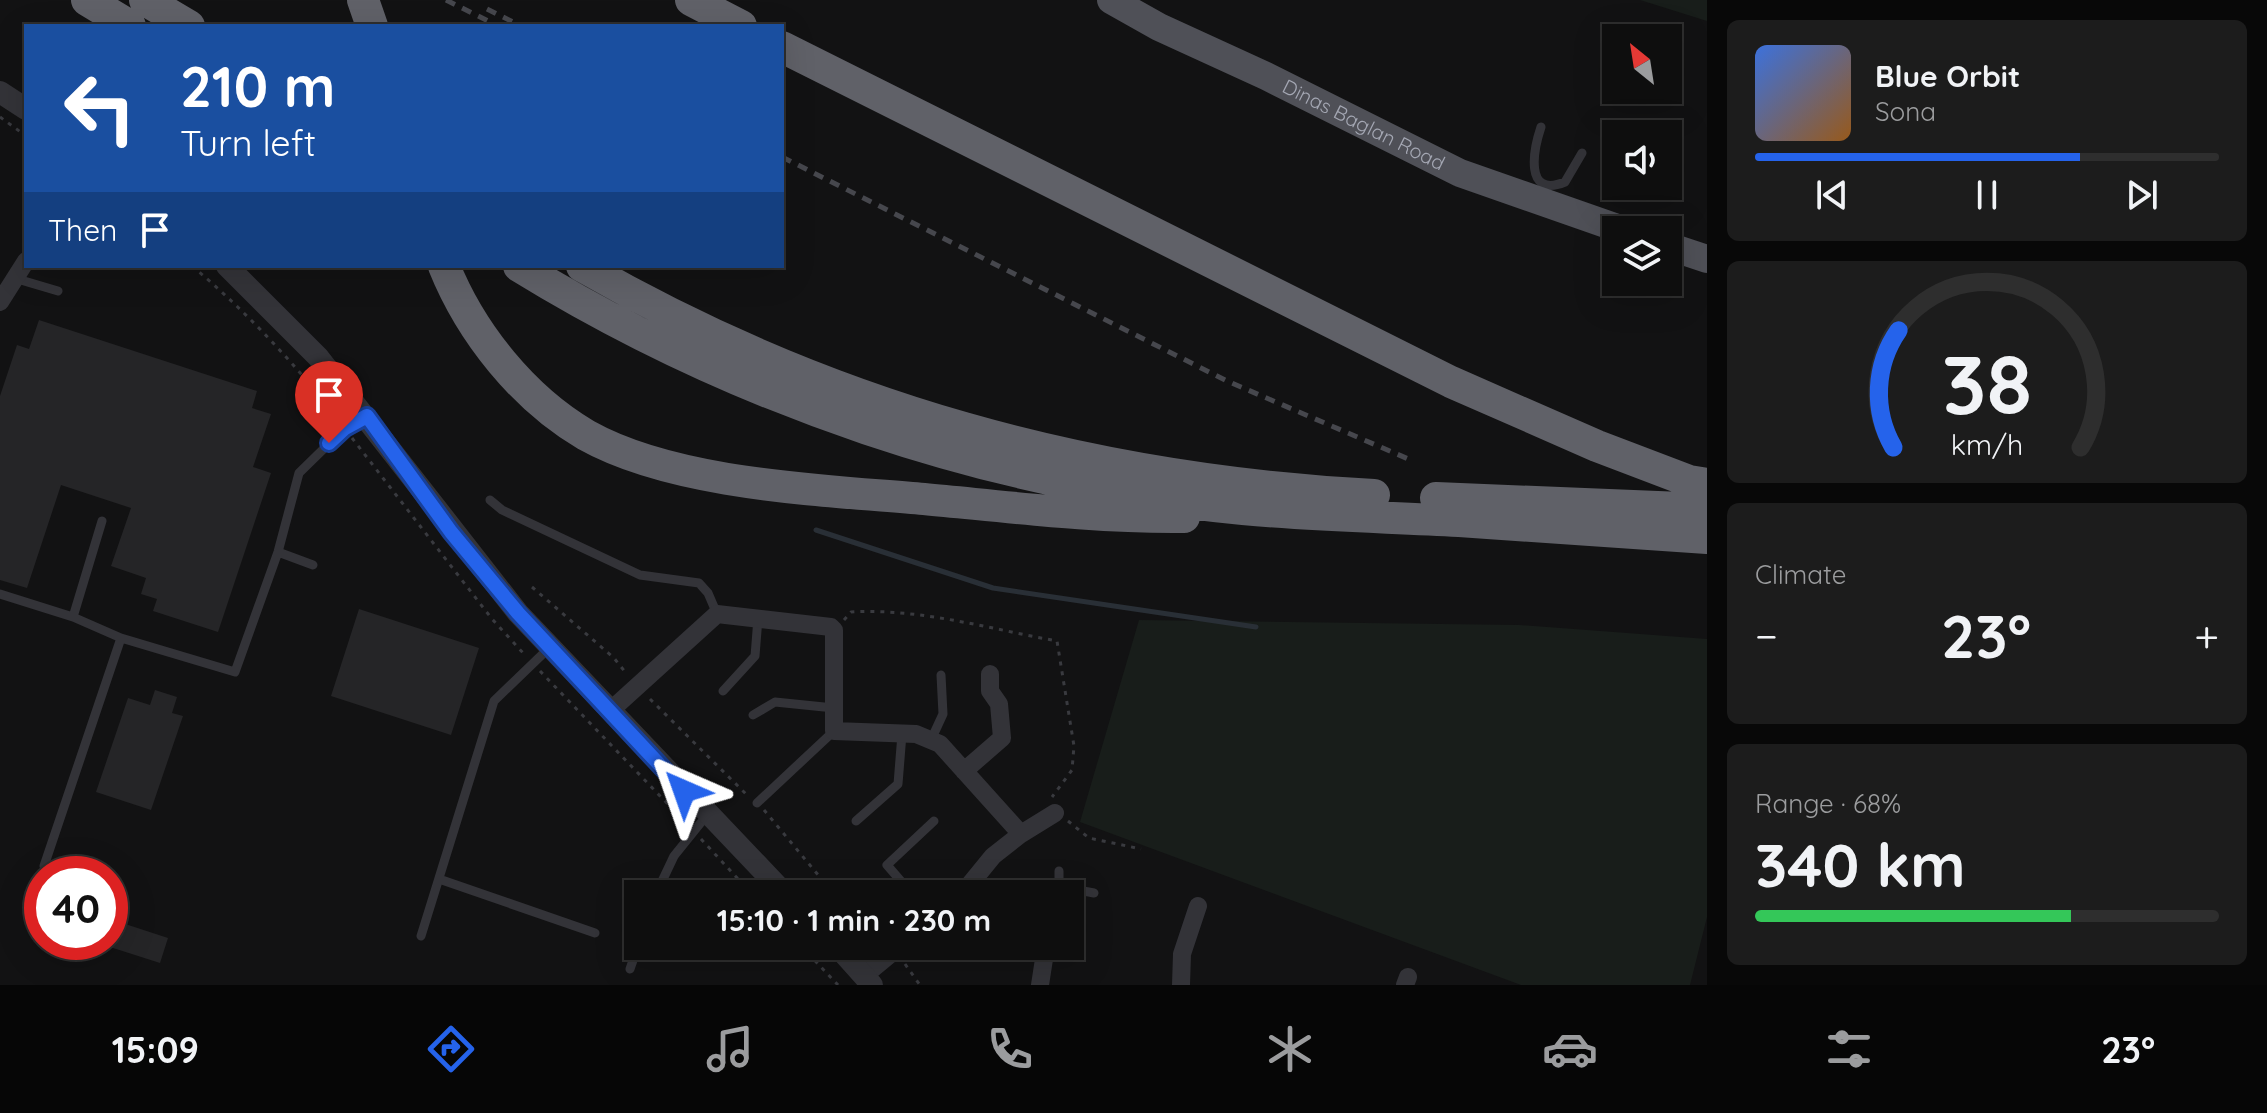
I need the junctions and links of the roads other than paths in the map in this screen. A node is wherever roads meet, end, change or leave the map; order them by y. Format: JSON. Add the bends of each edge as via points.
{"nodes":[{"id":1,"x":87,"y":0,"type":"edge"},
{"id":2,"x":145,"y":0,"type":"edge"},
{"id":3,"x":363,"y":0,"type":"edge"},
{"id":4,"x":691,"y":0,"type":"edge"},
{"id":5,"x":1111,"y":0,"type":"edge"},
{"id":6,"x":127,"y":24,"type":"edge"},
{"id":7,"x":186,"y":24,"type":"edge"},
{"id":8,"x":371,"y":24,"type":"edge"},
{"id":9,"x":737,"y":24,"type":"edge"},
{"id":10,"x":784,"y":48,"type":"edge"},
{"id":11,"x":0,"y":92,"type":"edge"},
{"id":12,"x":24,"y":108,"type":"edge"},
{"id":13,"x":1541,"y":127,"type":"dead end"},
{"id":14,"x":1582,"y":153,"type":"dead end"},
{"id":15,"x":1545,"y":193,"type":"junction"},
{"id":16,"x":1602,"y":220,"type":"edge"},
{"id":17,"x":1682,"y":253,"type":"edge"},
{"id":18,"x":24,"y":264,"type":"edge"},
{"id":19,"x":1706,"y":265,"type":"edge"},
{"id":20,"x":229,"y":268,"type":"edge"},
{"id":21,"x":445,"y":268,"type":"edge"},
{"id":22,"x":522,"y":268,"type":"edge"},
{"id":23,"x":586,"y":268,"type":"edge"},
{"id":24,"x":14,"y":278,"type":"junction"},
{"id":25,"x":58,"y":291,"type":"dead end"},
{"id":26,"x":0,"y":301,"type":"edge"},
{"id":27,"x":367,"y":416,"type":"junction"},
{"id":28,"x":1707,"y":484,"type":"edge"},
{"id":29,"x":490,"y":500,"type":"dead end"},
{"id":30,"x":1707,"y":509,"type":"edge"},
{"id":31,"x":1327,"y":515,"type":"junction"},
{"id":32,"x":102,"y":521,"type":"dead end"},
{"id":33,"x":1707,"y":538,"type":"edge"},
{"id":34,"x":278,"y":552,"type":"junction"},
{"id":35,"x":313,"y":565,"type":"dead end"},
{"id":36,"x":0,"y":594,"type":"edge"},
{"id":37,"x":717,"y":614,"type":"junction"},
{"id":38,"x":73,"y":617,"type":"junction"},
{"id":39,"x":758,"y":618,"type":"junction"},
{"id":40,"x":121,"y":638,"type":"junction"},
{"id":41,"x":549,"y":648,"type":"junction"},
{"id":42,"x":990,"y":674,"type":"dead end"},
{"id":43,"x":941,"y":675,"type":"dead end"},
{"id":44,"x":723,"y":691,"type":"dead end"},
{"id":45,"x":834,"y":708,"type":"junction"},
{"id":46,"x":610,"y":711,"type":"junction"},
{"id":47,"x":753,"y":715,"type":"dead end"},
{"id":48,"x":834,"y":731,"type":"junction"},
{"id":49,"x":902,"y":734,"type":"junction"},
{"id":50,"x":931,"y":740,"type":"junction"},
{"id":51,"x":964,"y":771,"type":"junction"},
{"id":52,"x":757,"y":803,"type":"road end"},
{"id":53,"x":1055,"y":813,"type":"road end"},
{"id":54,"x":707,"y":815,"type":"junction"},
{"id":55,"x":856,"y":821,"type":"dead end"},
{"id":56,"x":934,"y":821,"type":"dead end"},
{"id":57,"x":1021,"y":834,"type":"junction"},
{"id":58,"x":47,"y":856,"type":"edge"},
{"id":59,"x":1059,"y":871,"type":"dead end"},
{"id":60,"x":439,"y":879,"type":"junction"},
{"id":61,"x":663,"y":880,"type":"edge"},
{"id":62,"x":771,"y":880,"type":"edge"},
{"id":63,"x":900,"y":880,"type":"edge"},
{"id":64,"x":978,"y":880,"type":"edge"},
{"id":65,"x":1060,"y":880,"type":"edge"},
{"id":66,"x":1084,"y":891,"type":"edge"},
{"id":67,"x":1094,"y":893,"type":"dead end"},
{"id":68,"x":1201,"y":916,"type":"dead end"},
{"id":69,"x":595,"y":933,"type":"dead end"},
{"id":70,"x":421,"y":936,"type":"dead end"},
{"id":71,"x":633,"y":960,"type":"edge"},
{"id":72,"x":850,"y":960,"type":"edge"},
{"id":73,"x":887,"y":960,"type":"edge"},
{"id":74,"x":1044,"y":960,"type":"edge"},
{"id":75,"x":630,"y":969,"type":"dead end"},
{"id":76,"x":868,"y":980,"type":"edge"},
{"id":77,"x":1040,"y":985,"type":"edge"},
{"id":78,"x":1181,"y":985,"type":"edge"}],
"edges":[{"from":1,"to":6,"type":"highway"},
{"from":2,"to":7,"type":"highway"},
{"from":3,"to":8,"type":"highway"},
{"from":4,"to":9,"type":"highway"},
{"from":5,"to":15,"type":"main road","name":"Dinas Baglan Road","via":[[1460,173]]},
{"from":10,"to":28,"type":"highway","via":[[1451,382],[1597,446]]},
{"from":11,"to":12,"type":"street"},
{"from":13,"to":15,"type":"lane","via":[[1532,162]]},
{"from":14,"to":15,"type":"lane","via":[[1565,182]]},
{"from":15,"to":16,"type":"main road","name":"Dinas Baglan Road"},
{"from":17,"to":19,"type":"main road"},
{"from":18,"to":24,"type":"street"},
{"from":20,"to":27,"type":"street","via":[[318,357]]},
{"from":21,"to":31,"type":"highway","via":[[476,329],[547,407],[586,435],[692,473],[1121,518]]},
{"from":22,"to":31,"type":"highway","via":[[699,363],[874,431],[994,465],[1153,497]]},
{"from":23,"to":30,"type":"highway","via":[[711,336],[796,372],[945,424],[1057,453],[1258,486]]},
{"from":24,"to":25,"type":"lane"},
{"from":24,"to":26,"type":"street"},
{"from":27,"to":34,"type":"lane","via":[[345,428],[299,473]]},
{"from":27,"to":41,"type":"street","via":[[451,532]]},
{"from":29,"to":37,"type":"lane","via":[[640,575],[699,583]]},
{"from":31,"to":33,"type":"highway"},
{"from":32,"to":38,"type":"lane"},
{"from":34,"to":35,"type":"lane"},
{"from":34,"to":40,"type":"lane","via":[[235,672]]},
{"from":36,"to":38,"type":"lane"},
{"from":37,"to":39,"type":"street"},
{"from":37,"to":46,"type":"street"},
{"from":38,"to":40,"type":"lane"},
{"from":39,"to":44,"type":"lane","via":[[755,656]]},
{"from":39,"to":45,"type":"street","via":[[834,630]]},
{"from":40,"to":58,"type":"lane"},
{"from":41,"to":46,"type":"street"},
{"from":41,"to":60,"type":"lane","via":[[494,701]]},
{"from":42,"to":51,"type":"street","via":[[1002,738]]},
{"from":43,"to":50,"type":"lane","via":[[943,714]]},
{"from":45,"to":47,"type":"lane","via":[[775,702]]},
{"from":45,"to":48,"type":"street"},
{"from":46,"to":54,"type":"street"},
{"from":48,"to":49,"type":"street"},
{"from":48,"to":52,"type":"lane"},
{"from":49,"to":50,"type":"street"},
{"from":49,"to":55,"type":"lane","via":[[898,784]]},
{"from":50,"to":51,"type":"street"},
{"from":51,"to":57,"type":"street"},
{"from":53,"to":57,"type":"street"},
{"from":54,"to":61,"type":"lane","via":[[674,856]]},
{"from":54,"to":62,"type":"street"},
{"from":56,"to":63,"type":"lane","via":[[887,865]]},
{"from":57,"to":64,"type":"street","via":[[993,856]]},
{"from":59,"to":65,"type":"lane"},
{"from":60,"to":69,"type":"lane"},
{"from":60,"to":70,"type":"lane"},
{"from":66,"to":67,"type":"lane"},
{"from":68,"to":78,"type":"street","via":[[1182,954]]},
{"from":71,"to":75,"type":"lane"},
{"from":72,"to":76,"type":"street"},
{"from":73,"to":76,"type":"street"},
{"from":74,"to":77,"type":"street"}]}
